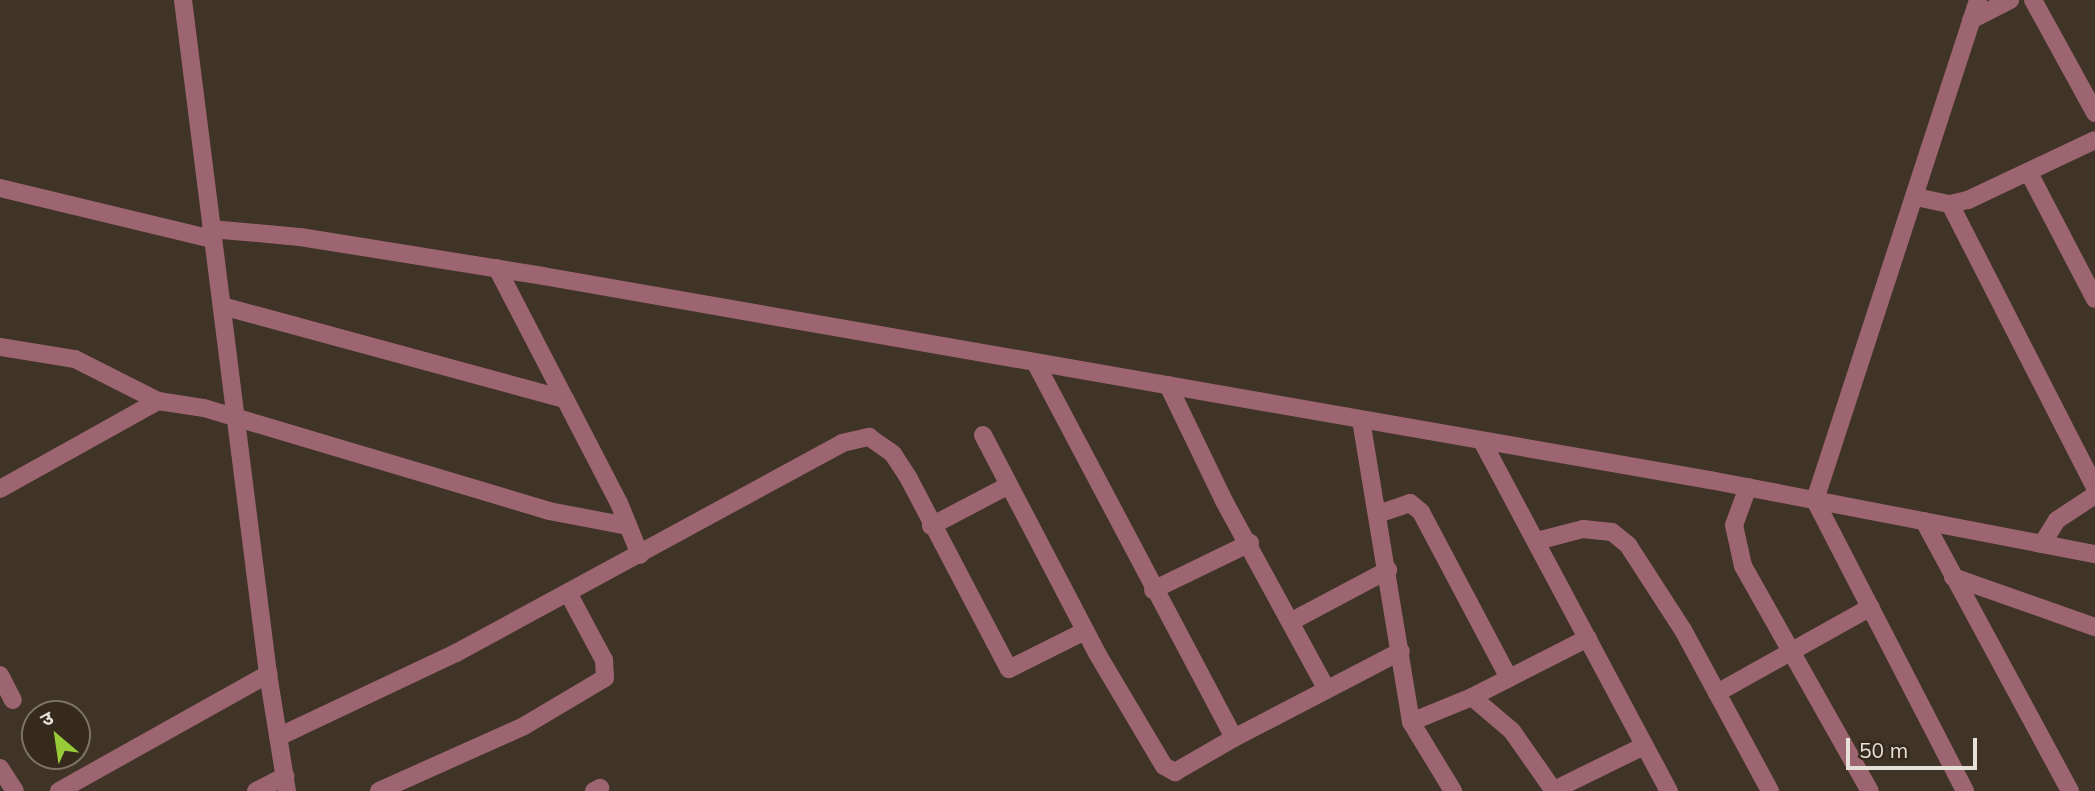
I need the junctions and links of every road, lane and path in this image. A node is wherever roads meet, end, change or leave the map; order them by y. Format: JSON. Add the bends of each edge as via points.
{"nodes":[{"id":1,"x":183,"y":0,"type":"edge"},
{"id":2,"x":1978,"y":0,"type":"edge"},
{"id":3,"x":2010,"y":0,"type":"edge"},
{"id":4,"x":2033,"y":0,"type":"edge"},
{"id":5,"x":1971,"y":20,"type":"junction"},
{"id":6,"x":2095,"y":113,"type":"edge"},
{"id":7,"x":2095,"y":140,"type":"edge"},
{"id":8,"x":2029,"y":173,"type":"junction"},
{"id":9,"x":0,"y":188,"type":"edge"},
{"id":10,"x":1916,"y":197,"type":"junction"},
{"id":11,"x":1950,"y":204,"type":"junction"},
{"id":12,"x":211,"y":230,"type":"junction"},
{"id":13,"x":497,"y":268,"type":"junction"},
{"id":14,"x":2095,"y":299,"type":"edge"},
{"id":15,"x":222,"y":306,"type":"junction"},
{"id":16,"x":0,"y":347,"type":"edge"},
{"id":17,"x":1035,"y":362,"type":"junction"},
{"id":18,"x":1168,"y":385,"type":"junction"},
{"id":19,"x":565,"y":399,"type":"junction"},
{"id":20,"x":158,"y":401,"type":"junction"},
{"id":21,"x":237,"y":418,"type":"junction"},
{"id":22,"x":1361,"y":420,"type":"junction"},
{"id":23,"x":983,"y":435,"type":"dead end"},
{"id":24,"x":1483,"y":443,"type":"junction"},
{"id":25,"x":1009,"y":485,"type":"junction"},
{"id":26,"x":1748,"y":487,"type":"junction"},
{"id":27,"x":2095,"y":487,"type":"edge"},
{"id":28,"x":0,"y":489,"type":"edge"},
{"id":29,"x":2095,"y":495,"type":"edge"},
{"id":30,"x":1815,"y":500,"type":"junction"},
{"id":31,"x":1378,"y":514,"type":"junction"},
{"id":32,"x":1924,"y":521,"type":"junction"},
{"id":33,"x":628,"y":526,"type":"junction"},
{"id":34,"x":931,"y":526,"type":"junction"},
{"id":35,"x":1537,"y":541,"type":"junction"},
{"id":36,"x":1250,"y":543,"type":"junction"},
{"id":37,"x":2042,"y":544,"type":"junction"},
{"id":38,"x":2095,"y":554,"type":"edge"},
{"id":39,"x":640,"y":555,"type":"junction"},
{"id":40,"x":1388,"y":570,"type":"junction"},
{"id":41,"x":1953,"y":577,"type":"junction"},
{"id":42,"x":1153,"y":590,"type":"junction"},
{"id":43,"x":568,"y":593,"type":"junction"},
{"id":44,"x":1871,"y":607,"type":"junction"},
{"id":45,"x":1292,"y":621,"type":"junction"},
{"id":46,"x":2095,"y":627,"type":"edge"},
{"id":47,"x":1085,"y":631,"type":"junction"},
{"id":48,"x":1588,"y":638,"type":"junction"},
{"id":49,"x":1401,"y":651,"type":"junction"},
{"id":50,"x":1791,"y":652,"type":"junction"},
{"id":51,"x":268,"y":674,"type":"junction"},
{"id":52,"x":0,"y":676,"type":"edge"},
{"id":53,"x":1509,"y":678,"type":"junction"},
{"id":54,"x":1326,"y":688,"type":"junction"},
{"id":55,"x":1717,"y":693,"type":"junction"},
{"id":56,"x":1472,"y":697,"type":"junction"},
{"id":57,"x":13,"y":700,"type":"dead end"},
{"id":58,"x":1411,"y":722,"type":"junction"},
{"id":59,"x":278,"y":737,"type":"junction"},
{"id":60,"x":1234,"y":738,"type":"junction"},
{"id":61,"x":1644,"y":746,"type":"junction"},
{"id":62,"x":0,"y":768,"type":"edge"},
{"id":63,"x":286,"y":783,"type":"edge"},
{"id":64,"x":15,"y":791,"type":"edge"},
{"id":65,"x":59,"y":791,"type":"edge"},
{"id":66,"x":256,"y":791,"type":"edge"},
{"id":67,"x":379,"y":791,"type":"edge"},
{"id":68,"x":1453,"y":791,"type":"edge"},
{"id":69,"x":1554,"y":791,"type":"edge"},
{"id":70,"x":1669,"y":791,"type":"edge"},
{"id":71,"x":1770,"y":791,"type":"edge"},
{"id":72,"x":1870,"y":791,"type":"edge"},
{"id":73,"x":1965,"y":791,"type":"edge"},
{"id":74,"x":2070,"y":791,"type":"edge"}],
"edges":[{"from":1,"to":12,"type":"street"},
{"from":2,"to":5,"type":"street"},
{"from":3,"to":5,"type":"street"},
{"from":4,"to":6,"type":"street"},
{"from":5,"to":10,"type":"street"},
{"from":7,"to":8,"type":"street"},
{"from":8,"to":11,"type":"street","via":[[1987,194]]},
{"from":8,"to":14,"type":"street"},
{"from":9,"to":12,"type":"street"},
{"from":10,"to":11,"type":"street"},
{"from":10,"to":30,"type":"street"},
{"from":11,"to":27,"type":"street"},
{"from":12,"to":13,"type":"street","via":[[300,237]]},
{"from":12,"to":15,"type":"street"},
{"from":13,"to":17,"type":"street"},
{"from":13,"to":19,"type":"street"},
{"from":15,"to":19,"type":"street"},
{"from":15,"to":21,"type":"street"},
{"from":16,"to":20,"type":"street","via":[[75,359]]},
{"from":17,"to":18,"type":"street"},
{"from":17,"to":42,"type":"street"},
{"from":18,"to":22,"type":"street"},
{"from":18,"to":36,"type":"street","via":[[1224,501]]},
{"from":19,"to":33,"type":"street"},
{"from":20,"to":21,"type":"street"},
{"from":20,"to":28,"type":"street"},
{"from":21,"to":33,"type":"street","via":[[549,511]]},
{"from":21,"to":51,"type":"street"},
{"from":22,"to":24,"type":"street"},
{"from":22,"to":31,"type":"street"},
{"from":23,"to":25,"type":"street"},
{"from":24,"to":26,"type":"street"},
{"from":24,"to":35,"type":"street"},
{"from":25,"to":34,"type":"street"},
{"from":25,"to":47,"type":"street"},
{"from":26,"to":30,"type":"street"},
{"from":26,"to":50,"type":"street","via":[[1734,525],[1736,548]]},
{"from":29,"to":37,"type":"street","via":[[2057,520]]},
{"from":30,"to":32,"type":"street"},
{"from":30,"to":44,"type":"street"},
{"from":31,"to":40,"type":"street"},
{"from":31,"to":53,"type":"street","via":[[1410,503],[1421,512]]},
{"from":32,"to":37,"type":"street"},
{"from":32,"to":41,"type":"street"},
{"from":33,"to":39,"type":"street"},
{"from":34,"to":39,"type":"street","via":[[893,454],[869,437],[842,443]]},
{"from":34,"to":47,"type":"street","via":[[1009,669],[1023,666]]},
{"from":35,"to":48,"type":"street"},
{"from":35,"to":55,"type":"street","via":[[1583,529],[1612,532],[1645,568]]},
{"from":36,"to":42,"type":"street"},
{"from":36,"to":45,"type":"street"},
{"from":37,"to":38,"type":"street"},
{"from":39,"to":43,"type":"street"},
{"from":40,"to":45,"type":"street"},
{"from":40,"to":49,"type":"street"},
{"from":41,"to":46,"type":"street"},
{"from":41,"to":74,"type":"street"},
{"from":42,"to":60,"type":"street"},
{"from":43,"to":59,"type":"street","via":[[456,653]]},
{"from":43,"to":67,"type":"street","via":[[604,660],[605,678],[524,726]]},
{"from":44,"to":50,"type":"street"},
{"from":44,"to":73,"type":"street"},
{"from":45,"to":54,"type":"street"},
{"from":47,"to":60,"type":"street","via":[[1169,772],[1188,767]]},
{"from":48,"to":53,"type":"street"},
{"from":48,"to":61,"type":"street"},
{"from":49,"to":54,"type":"street"},
{"from":49,"to":58,"type":"street"},
{"from":50,"to":55,"type":"street"},
{"from":50,"to":72,"type":"street"},
{"from":51,"to":59,"type":"street"},
{"from":51,"to":65,"type":"street"},
{"from":52,"to":57,"type":"street"},
{"from":53,"to":56,"type":"street"},
{"from":54,"to":60,"type":"street"},
{"from":55,"to":71,"type":"street"},
{"from":56,"to":58,"type":"street"},
{"from":56,"to":69,"type":"street","via":[[1512,731]]},
{"from":58,"to":68,"type":"street"},
{"from":59,"to":63,"type":"street"},
{"from":61,"to":69,"type":"street"},
{"from":61,"to":70,"type":"street"},
{"from":62,"to":64,"type":"street"},
{"from":63,"to":66,"type":"street"}]}
